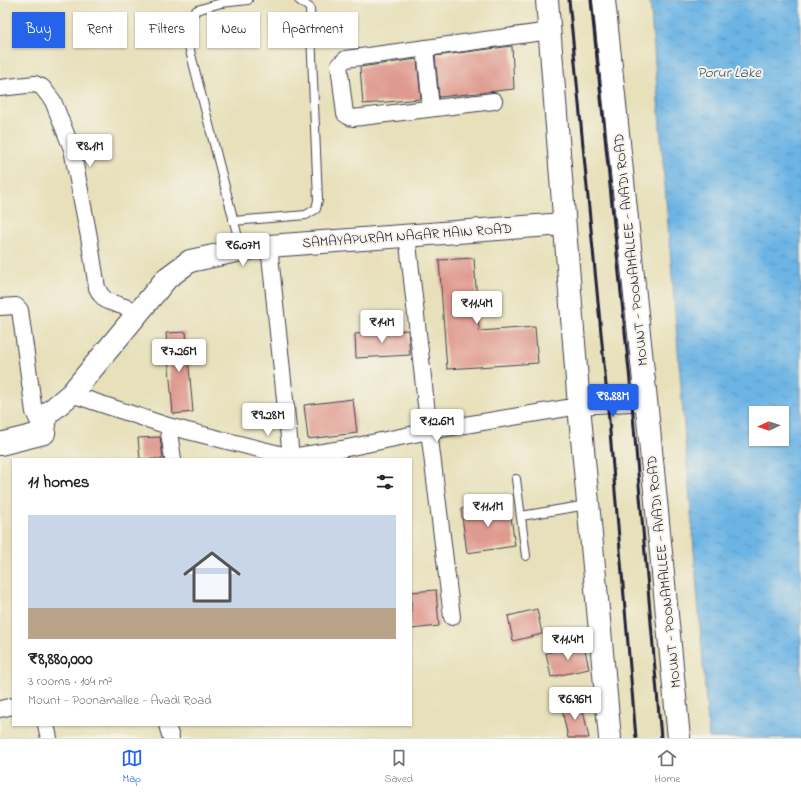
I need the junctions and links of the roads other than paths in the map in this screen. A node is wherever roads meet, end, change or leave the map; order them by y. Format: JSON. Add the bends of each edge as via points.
{"nodes":[{"id":1,"x":248,"y":0,"type":"edge"},
{"id":2,"x":299,"y":0,"type":"edge"},
{"id":3,"x":547,"y":0,"type":"edge"},
{"id":4,"x":604,"y":0,"type":"edge"},
{"id":5,"x":550,"y":31,"type":"junction"},
{"id":6,"x":425,"y":48,"type":"junction"},
{"id":7,"x":0,"y":88,"type":"edge"},
{"id":8,"x":494,"y":101,"type":"dead end"},
{"id":9,"x":431,"y":108,"type":"junction"},
{"id":10,"x":233,"y":221,"type":"junction"},
{"id":11,"x":564,"y":224,"type":"junction"},
{"id":12,"x":407,"y":235,"type":"junction"},
{"id":13,"x":269,"y":246,"type":"junction"},
{"id":14,"x":241,"y":250,"type":"junction"},
{"id":15,"x":0,"y":307,"type":"edge"},
{"id":16,"x":140,"y":312,"type":"junction"},
{"id":17,"x":71,"y":394,"type":"junction"},
{"id":18,"x":646,"y":402,"type":"junction"},
{"id":19,"x":579,"y":406,"type":"junction"},
{"id":20,"x":168,"y":426,"type":"junction"},
{"id":21,"x":429,"y":431,"type":"junction"},
{"id":22,"x":44,"y":433,"type":"junction"},
{"id":23,"x":0,"y":444,"type":"edge"},
{"id":24,"x":291,"y":457,"type":"junction"},
{"id":25,"x":173,"y":458,"type":"edge"},
{"id":26,"x":516,"y":479,"type":"dead end"},
{"id":27,"x":588,"y":505,"type":"junction"},
{"id":28,"x":521,"y":516,"type":"junction"},
{"id":29,"x":526,"y":556,"type":"dead end"},
{"id":30,"x":452,"y":617,"type":"dead end"},
{"id":31,"x":12,"y":706,"type":"edge"},
{"id":32,"x":0,"y":709,"type":"edge"},
{"id":33,"x":46,"y":726,"type":"edge"},
{"id":34,"x":168,"y":726,"type":"edge"},
{"id":35,"x":49,"y":738,"type":"edge"},
{"id":36,"x":170,"y":738,"type":"edge"},
{"id":37,"x":610,"y":738,"type":"edge"},
{"id":38,"x":679,"y":738,"type":"edge"}],
"edges":[{"from":1,"to":10,"type":"lane","via":[[221,3],[196,10],[188,19],[188,43]]},
{"from":2,"to":10,"type":"lane","via":[[310,8],[318,200],[316,209],[306,215]]},
{"from":3,"to":5,"type":"main road"},
{"from":4,"to":18,"type":"main road","name":"MOUNT - POONAMALLEE - AVADI ROAD"},
{"from":5,"to":6,"type":"street"},
{"from":5,"to":11,"type":"main road"},
{"from":6,"to":9,"type":"street"},
{"from":6,"to":9,"type":"street","via":[[346,59],[339,65],[347,116],[354,118]]},
{"from":7,"to":16,"type":"street","via":[[35,84],[42,87],[53,101],[72,149],[97,288],[107,301]]},
{"from":8,"to":9,"type":"street"},
{"from":10,"to":14,"type":"lane"},
{"from":11,"to":12,"type":"main road","name":"SAMAYAPURAM NAGAR MAIN ROAD"},
{"from":11,"to":19,"type":"main road"},
{"from":12,"to":13,"type":"main road","name":"SAMAYAPURAM NAGAR MAIN ROAD"},
{"from":12,"to":21,"type":"street"},
{"from":13,"to":14,"type":"main road","name":"SAMAYAPURAM NAGAR MAIN ROAD"},
{"from":13,"to":24,"type":"street"},
{"from":14,"to":16,"type":"main road","name":"SAMAYAPURAM NAGAR MAIN ROAD","via":[[190,261],[168,278]]},
{"from":15,"to":22,"type":"street","via":[[16,306],[20,310],[34,412]]},
{"from":16,"to":17,"type":"main road","name":"SAMAYAPURAM NAGAR MAIN ROAD"},
{"from":17,"to":20,"type":"street"},
{"from":17,"to":22,"type":"main road","name":"SAMAYAPURAM NAGAR MAIN ROAD","via":[[46,415]]},
{"from":18,"to":19,"type":"street"},
{"from":18,"to":38,"type":"main road","name":"MOUNT - POONAMALLEE - AVADI ROAD"},
{"from":19,"to":21,"type":"street"},
{"from":19,"to":27,"type":"main road"},
{"from":20,"to":24,"type":"street"},
{"from":20,"to":25,"type":"street"},
{"from":21,"to":24,"type":"street"},
{"from":21,"to":30,"type":"street"},
{"from":22,"to":23,"type":"main road"},
{"from":26,"to":28,"type":"lane"},
{"from":27,"to":28,"type":"lane"},
{"from":27,"to":37,"type":"main road"},
{"from":28,"to":29,"type":"lane"},
{"from":31,"to":32,"type":"street"},
{"from":33,"to":35,"type":"street"},
{"from":34,"to":36,"type":"street"}]}
